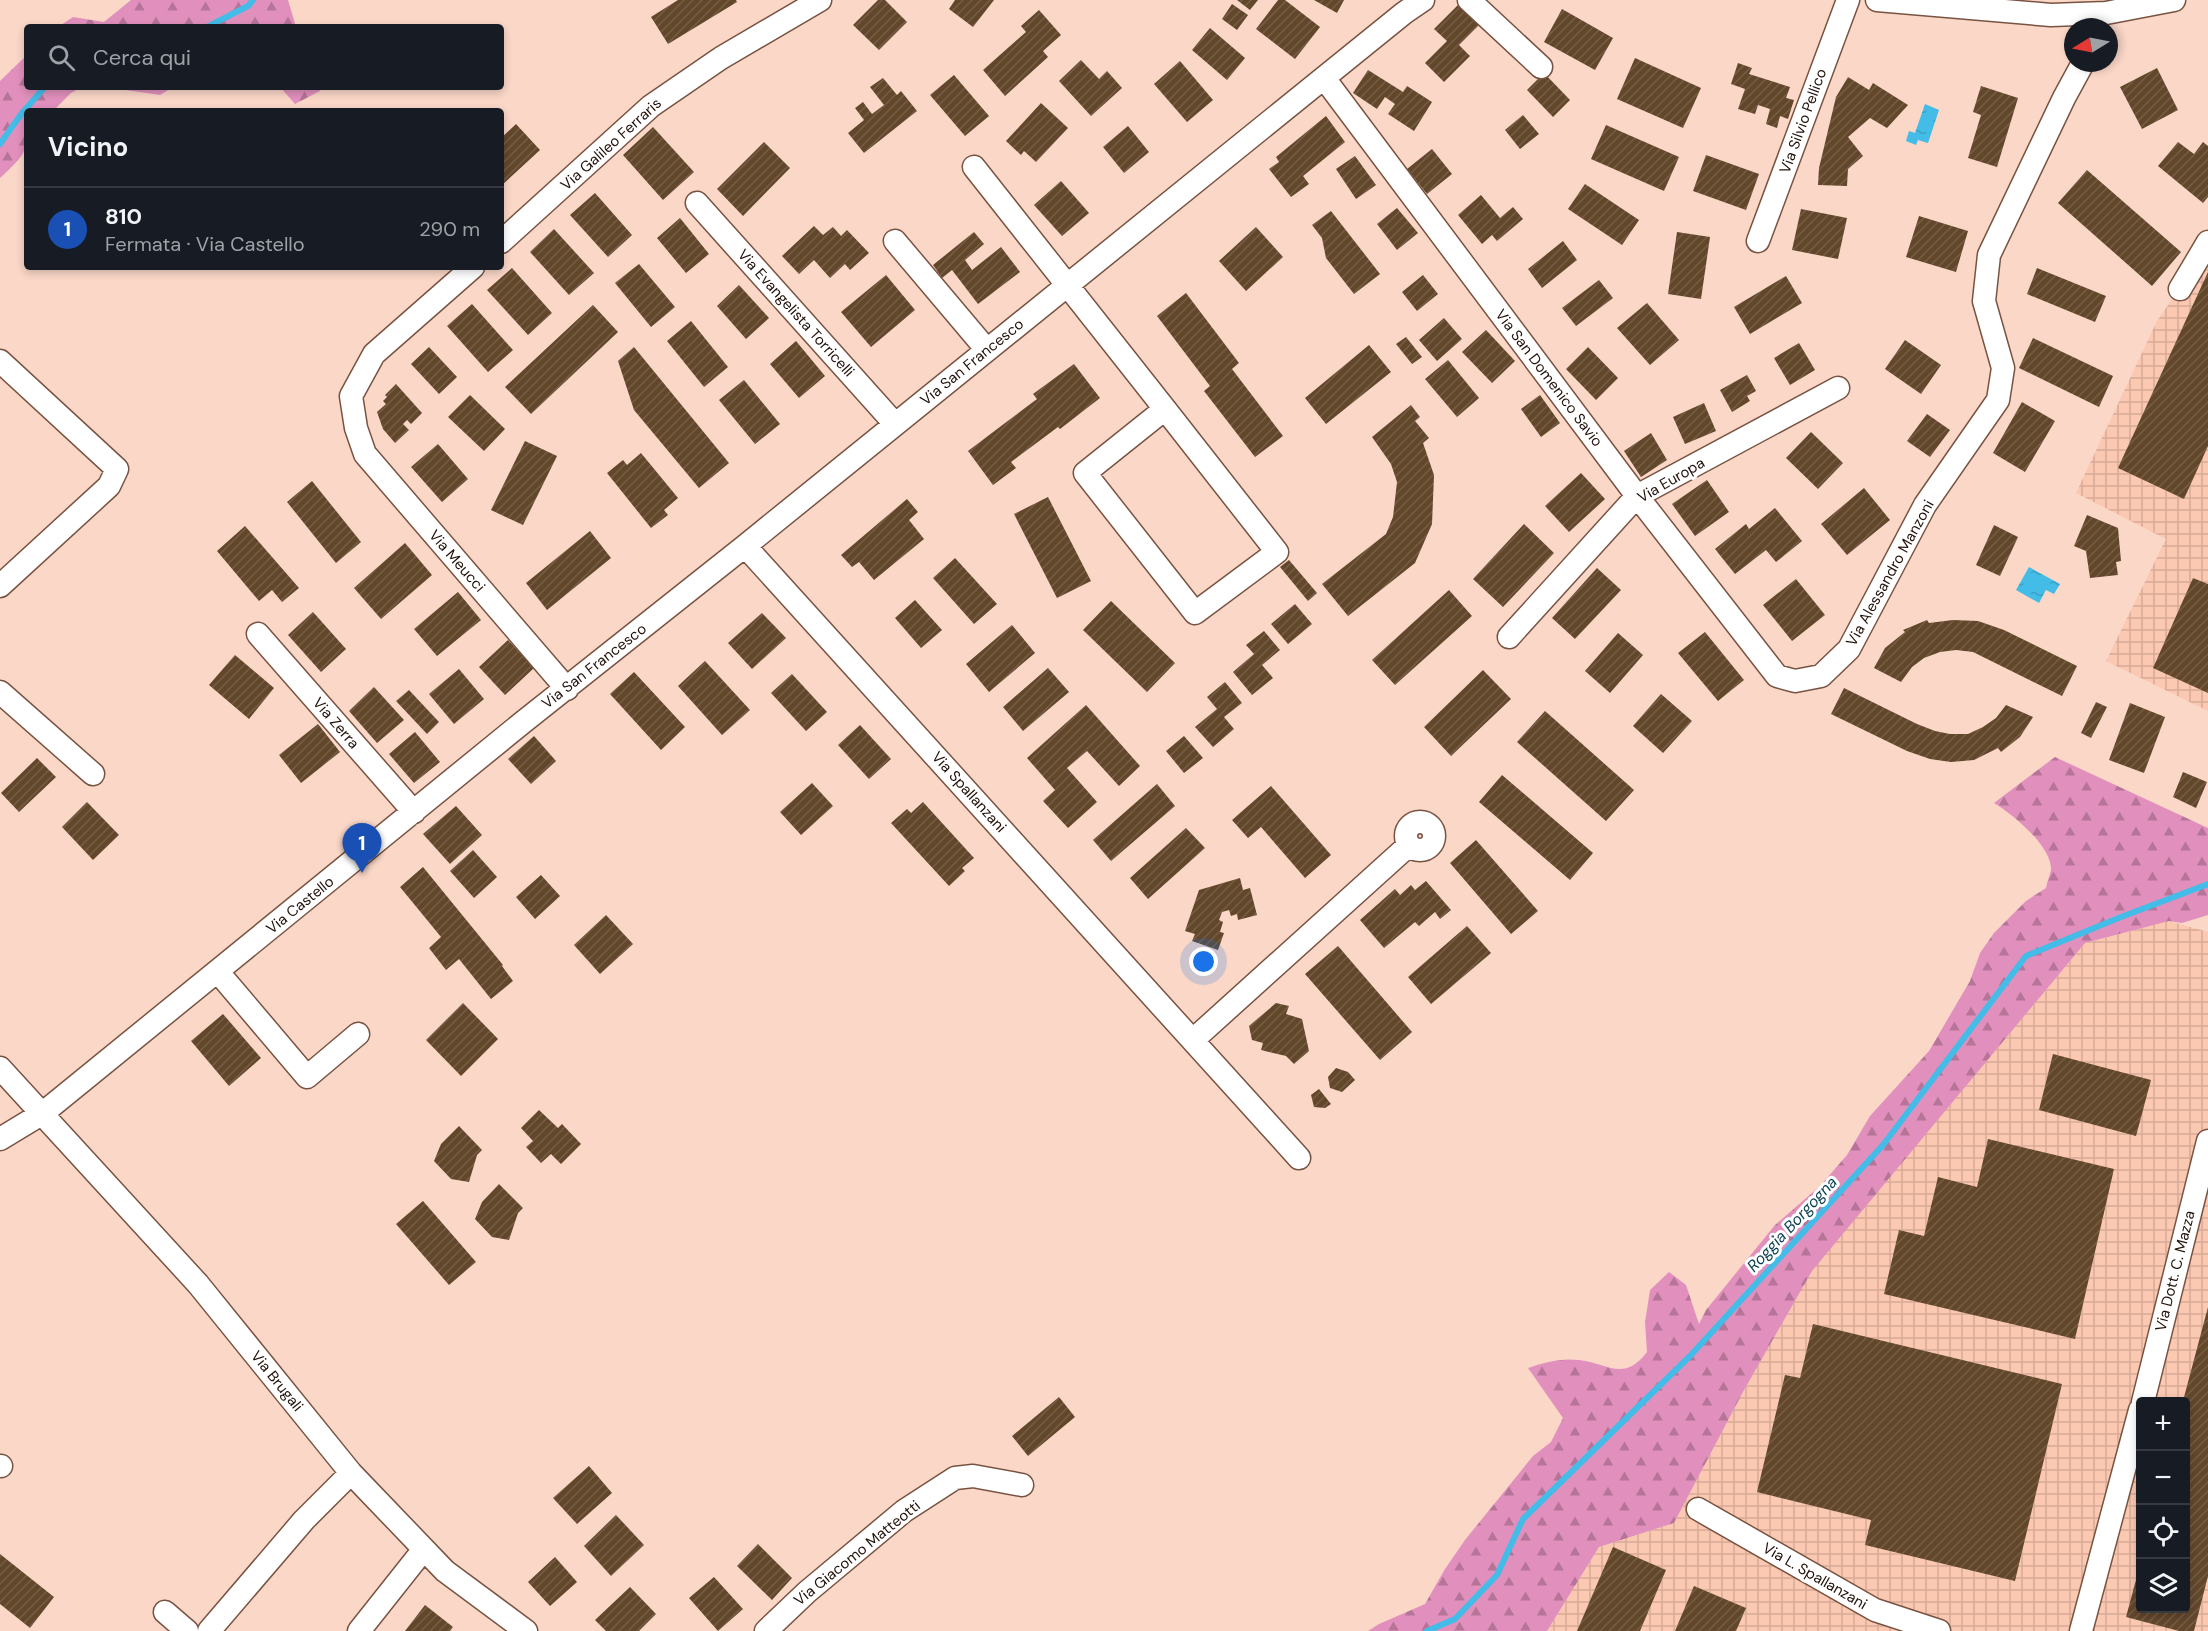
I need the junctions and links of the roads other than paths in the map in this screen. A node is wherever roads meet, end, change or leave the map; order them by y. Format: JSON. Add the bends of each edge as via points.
{"nodes":[{"id":1,"x":820,"y":0,"type":"edge"},
{"id":2,"x":1423,"y":0,"type":"edge"},
{"id":3,"x":1469,"y":0,"type":"edge"},
{"id":4,"x":1848,"y":0,"type":"edge"},
{"id":5,"x":1877,"y":0,"type":"edge"},
{"id":6,"x":2174,"y":0,"type":"edge"},
{"id":7,"x":2083,"y":18,"type":"edge"},
{"id":8,"x":2112,"y":18,"type":"edge"},
{"id":9,"x":1541,"y":67,"type":"dead end"},
{"id":10,"x":2078,"y":72,"type":"edge"},
{"id":11,"x":1324,"y":78,"type":"junction"},
{"id":12,"x":974,"y":167,"type":"dead end"},
{"id":13,"x":697,"y":203,"type":"dead end"},
{"id":14,"x":504,"y":239,"type":"edge"},
{"id":15,"x":895,"y":241,"type":"dead end"},
{"id":16,"x":1758,"y":242,"type":"dead end"},
{"id":17,"x":2208,"y":242,"type":"edge"},
{"id":18,"x":470,"y":270,"type":"edge"},
{"id":19,"x":1066,"y":285,"type":"junction"},
{"id":20,"x":2180,"y":289,"type":"dead end"},
{"id":21,"x":987,"y":350,"type":"junction"},
{"id":22,"x":0,"y":361,"type":"edge"},
{"id":23,"x":1838,"y":388,"type":"dead end"},
{"id":24,"x":1165,"y":409,"type":"junction"},
{"id":25,"x":895,"y":424,"type":"junction"},
{"id":26,"x":1637,"y":496,"type":"junction"},
{"id":27,"x":745,"y":546,"type":"junction"},
{"id":28,"x":0,"y":586,"type":"edge"},
{"id":29,"x":258,"y":634,"type":"dead end"},
{"id":30,"x":1509,"y":637,"type":"dead end"},
{"id":31,"x":1777,"y":676,"type":"joint"},
{"id":32,"x":567,"y":688,"type":"junction"},
{"id":33,"x":0,"y":692,"type":"edge"},
{"id":34,"x":522,"y":723,"type":"joint"},
{"id":35,"x":93,"y":774,"type":"dead end"},
{"id":36,"x":414,"y":812,"type":"junction"},
{"id":37,"x":1409,"y":845,"type":"dead end"},
{"id":38,"x":218,"y":972,"type":"junction"},
{"id":39,"x":358,"y":1034,"type":"dead end"},
{"id":40,"x":1193,"y":1040,"type":"junction"},
{"id":41,"x":0,"y":1068,"type":"edge"},
{"id":42,"x":43,"y":1113,"type":"junction"},
{"id":43,"x":0,"y":1138,"type":"edge"},
{"id":44,"x":2208,"y":1141,"type":"edge"},
{"id":45,"x":1299,"y":1158,"type":"dead end"},
{"id":46,"x":2203,"y":1183,"type":"edge"},
{"id":47,"x":2144,"y":1397,"type":"edge"},
{"id":48,"x":2136,"y":1425,"type":"edge"},
{"id":49,"x":351,"y":1473,"type":"junction"},
{"id":50,"x":1022,"y":1485,"type":"dead end"},
{"id":51,"x":1698,"y":1509,"type":"dead end"},
{"id":52,"x":424,"y":1549,"type":"junction"},
{"id":53,"x":165,"y":1612,"type":"dead end"},
{"id":54,"x":1886,"y":1623,"type":"edge"},
{"id":55,"x":187,"y":1631,"type":"edge"},
{"id":56,"x":209,"y":1631,"type":"edge"},
{"id":57,"x":359,"y":1631,"type":"edge"},
{"id":58,"x":526,"y":1631,"type":"edge"},
{"id":59,"x":766,"y":1631,"type":"edge"},
{"id":60,"x":1939,"y":1631,"type":"edge"},
{"id":61,"x":2081,"y":1631,"type":"edge"}],
"edges":[{"from":1,"to":14,"type":"street","name":"Via Galileo Ferraris","via":[[721,58],[651,106]]},
{"from":2,"to":11,"type":"street","name":"Via San Francesco"},
{"from":3,"to":9,"type":"street"},
{"from":4,"to":16,"type":"street","name":"Via Silvio Pellico"},
{"from":5,"to":7,"type":"street"},
{"from":6,"to":8,"type":"street"},
{"from":10,"to":31,"type":"street","name":"Via Alessandro Manzoni","via":[[1989,255],[1984,301],[2003,368],[1998,400],[1925,505],[1850,648],[1821,676],[1795,681]]},
{"from":11,"to":19,"type":"street","name":"Via San Francesco"},
{"from":11,"to":26,"type":"street","name":"Via San Domenico Savio"},
{"from":12,"to":19,"type":"street"},
{"from":13,"to":25,"type":"street","name":"Via Evangelista Torricelli"},
{"from":15,"to":21,"type":"street"},
{"from":17,"to":20,"type":"street"},
{"from":18,"to":32,"type":"street","name":"Via Meucci","via":[[374,354],[351,396],[357,428],[365,454]]},
{"from":19,"to":21,"type":"street","name":"Via San Francesco"},
{"from":19,"to":24,"type":"street"},
{"from":21,"to":25,"type":"street","name":"Via San Francesco"},
{"from":22,"to":28,"type":"street","via":[[117,469],[109,486]]},
{"from":23,"to":26,"type":"street","name":"Via Europa"},
{"from":24,"to":24,"type":"street","via":[[1085,474],[1195,613],[1277,552]]},
{"from":25,"to":27,"type":"street","name":"Via San Francesco"},
{"from":26,"to":30,"type":"street","name":"Via Europa"},
{"from":26,"to":31,"type":"street","name":"Via San Domenico Savio"},
{"from":27,"to":32,"type":"street","name":"Via San Francesco"},
{"from":27,"to":40,"type":"street","name":"Via Spallanzani"},
{"from":29,"to":36,"type":"street","name":"Via Zerra"},
{"from":32,"to":34,"type":"street","name":"Via San Francesco"},
{"from":33,"to":35,"type":"street"},
{"from":34,"to":36,"type":"street","name":"Via Castello"},
{"from":36,"to":38,"type":"street","name":"Via Castello"},
{"from":37,"to":40,"type":"street"},
{"from":38,"to":39,"type":"street","via":[[307,1077]]},
{"from":38,"to":42,"type":"street","name":"Via Castello"},
{"from":40,"to":45,"type":"street","name":"Via Spallanzani"},
{"from":41,"to":42,"type":"street","name":"Via Brugali"},
{"from":42,"to":43,"type":"street","name":"Via Castello"},
{"from":42,"to":49,"type":"street","name":"Via Brugali","via":[[198,1284]]},
{"from":44,"to":46,"type":"street","name":"Via Dott. C. Mazza"},
{"from":46,"to":47,"type":"street","name":"Via Dott. C. Mazza"},
{"from":48,"to":61,"type":"street"},
{"from":49,"to":52,"type":"street","name":"Via Brugali"},
{"from":49,"to":56,"type":"street","via":[[304,1520]]},
{"from":50,"to":59,"type":"street","name":"Via Giacomo Matteotti","via":[[973,1476],[955,1478],[904,1511]]},
{"from":51,"to":54,"type":"street","name":"Via L. Spallanzani","via":[[1875,1610]]},
{"from":52,"to":57,"type":"street"},
{"from":52,"to":58,"type":"street","name":"Via Brugali","via":[[445,1571]]},
{"from":53,"to":55,"type":"street"},
{"from":54,"to":60,"type":"street","name":"Via L. Spallanzani"}]}
